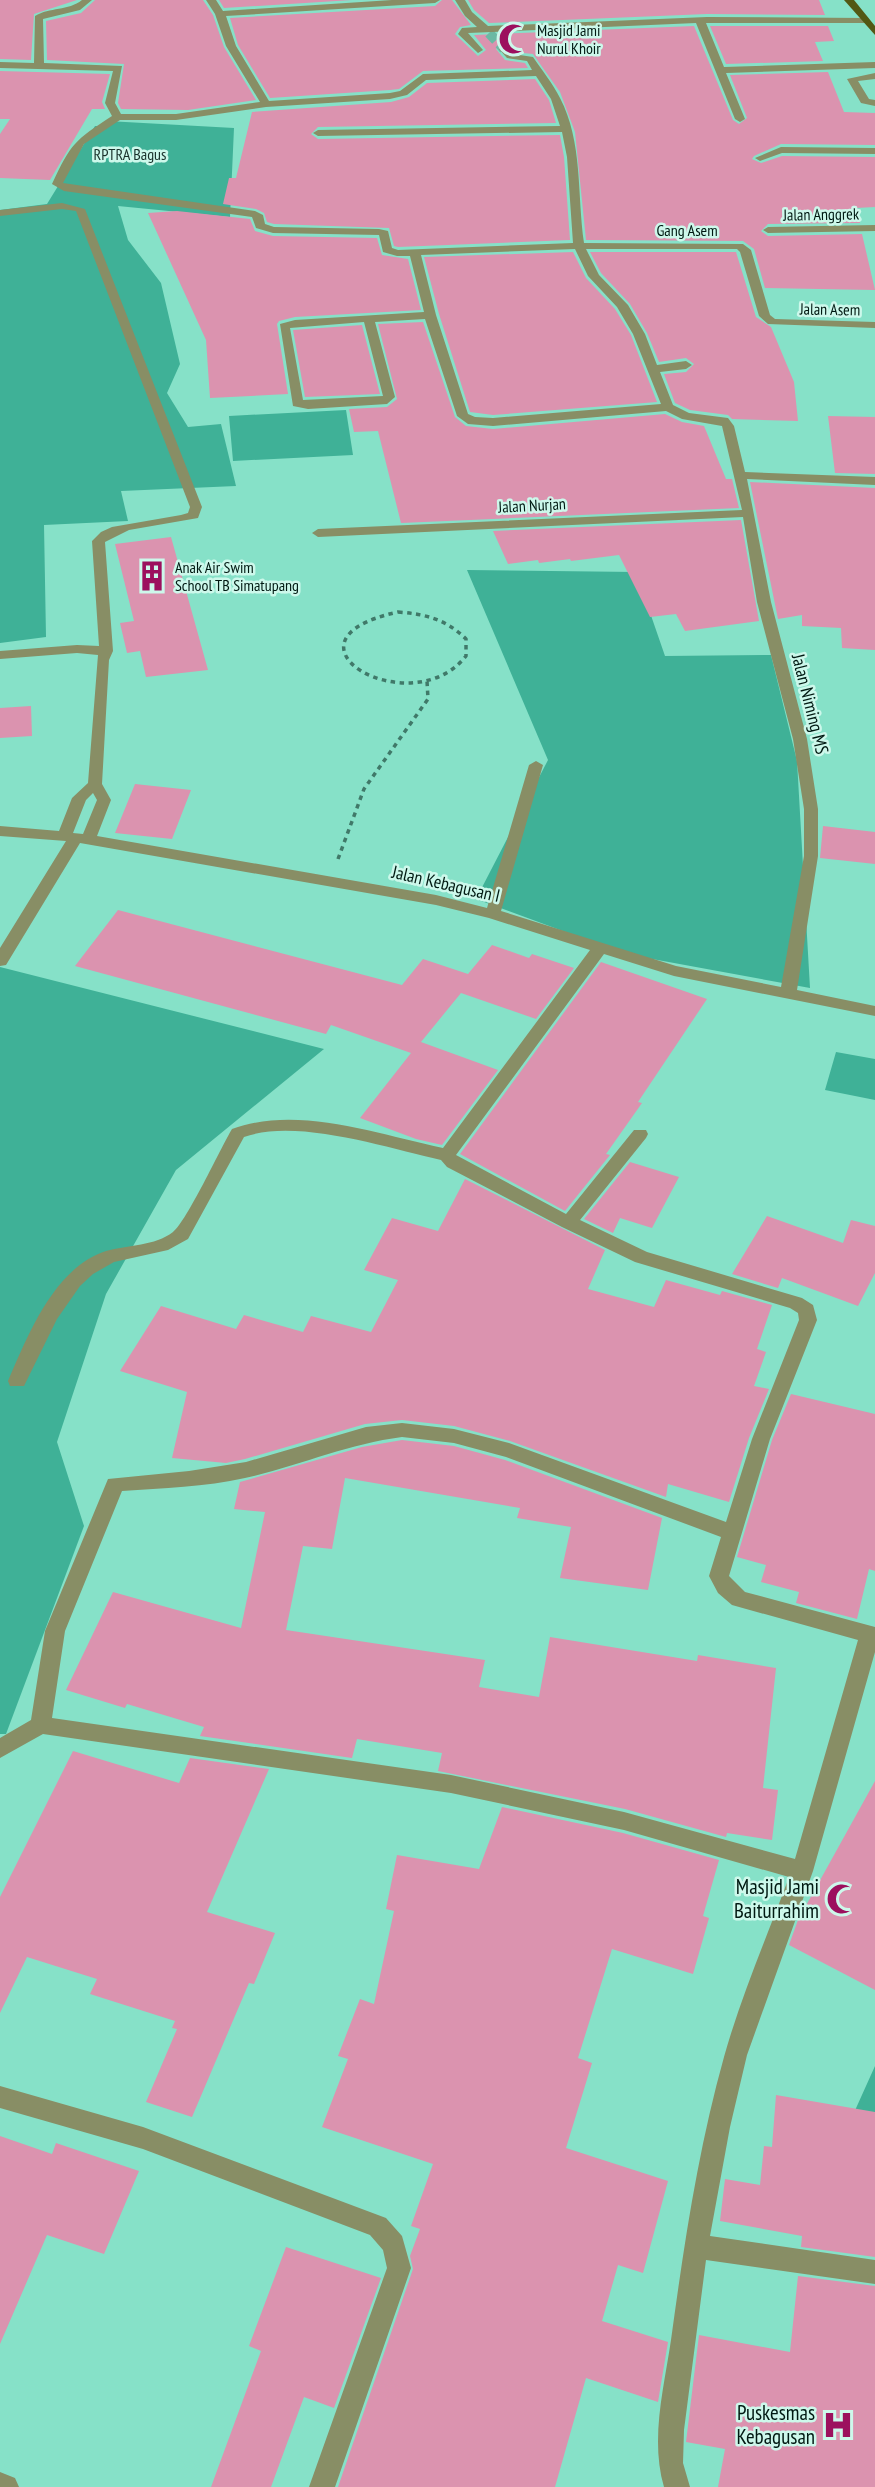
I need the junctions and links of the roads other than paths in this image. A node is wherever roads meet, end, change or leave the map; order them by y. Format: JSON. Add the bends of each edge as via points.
{"nodes":[{"id":1,"x":88,"y":0,"type":"edge"},
{"id":2,"x":211,"y":0,"type":"edge"},
{"id":3,"x":435,"y":0,"type":"edge"},
{"id":4,"x":460,"y":0,"type":"edge"},
{"id":5,"x":849,"y":0,"type":"edge"},
{"id":6,"x":220,"y":15,"type":"junction"},
{"id":7,"x":700,"y":21,"type":"junction"},
{"id":8,"x":866,"y":21,"type":"junction"},
{"id":9,"x":487,"y":31,"type":"junction"},
{"id":10,"x":875,"y":32,"type":"edge"},
{"id":11,"x":504,"y":49,"type":"tunnel mouth"},
{"id":12,"x":478,"y":50,"type":"tunnel mouth"},
{"id":13,"x":39,"y":64,"type":"junction"},
{"id":14,"x":0,"y":65,"type":"edge"},
{"id":15,"x":875,"y":65,"type":"edge"},
{"id":16,"x":718,"y":70,"type":"junction"},
{"id":17,"x":539,"y":73,"type":"junction"},
{"id":18,"x":875,"y":76,"type":"edge"},
{"id":19,"x":875,"y":103,"type":"edge"},
{"id":20,"x":266,"y":104,"type":"junction"},
{"id":21,"x":118,"y":117,"type":"junction"},
{"id":22,"x":740,"y":119,"type":"dead end"},
{"id":23,"x":566,"y":129,"type":"junction"},
{"id":24,"x":318,"y":133,"type":"dead end"},
{"id":25,"x":875,"y":151,"type":"edge"},
{"id":26,"x":760,"y":158,"type":"dead end"},
{"id":27,"x":0,"y":213,"type":"edge"},
{"id":28,"x":875,"y":228,"type":"edge"},
{"id":29,"x":768,"y":230,"type":"dead end"},
{"id":30,"x":579,"y":246,"type":"junction"},
{"id":31,"x":415,"y":252,"type":"junction"},
{"id":32,"x":430,"y":316,"type":"junction"},
{"id":33,"x":369,"y":319,"type":"junction"},
{"id":34,"x":784,"y":324,"type":"joint"},
{"id":35,"x":875,"y":325,"type":"edge"},
{"id":36,"x":686,"y":365,"type":"dead end"},
{"id":37,"x":652,"y":369,"type":"junction"},
{"id":38,"x":668,"y":407,"type":"junction"},
{"id":39,"x":739,"y":475,"type":"junction"},
{"id":40,"x":875,"y":481,"type":"edge"},
{"id":41,"x":749,"y":513,"type":"junction"},
{"id":42,"x":318,"y":533,"type":"dead end"},
{"id":43,"x":106,"y":650,"type":"junction"},
{"id":44,"x":0,"y":654,"type":"edge"},
{"id":45,"x":536,"y":765,"type":"dead end"},
{"id":46,"x":95,"y":785,"type":"junction"},
{"id":47,"x":0,"y":831,"type":"edge"},
{"id":48,"x":83,"y":838,"type":"junction"},
{"id":49,"x":493,"y":914,"type":"junction"},
{"id":50,"x":600,"y":948,"type":"junction"},
{"id":51,"x":0,"y":961,"type":"edge"},
{"id":52,"x":788,"y":994,"type":"junction"},
{"id":53,"x":875,"y":1011,"type":"edge"},
{"id":54,"x":640,"y":1134,"type":"dead end"},
{"id":55,"x":447,"y":1155,"type":"junction"},
{"id":56,"x":568,"y":1223,"type":"junction"},
{"id":57,"x":17,"y":1381,"type":"dead end"},
{"id":58,"x":731,"y":1532,"type":"junction"},
{"id":59,"x":872,"y":1635,"type":"edge"},
{"id":60,"x":41,"y":1725,"type":"junction"},
{"id":61,"x":0,"y":1749,"type":"edge"},
{"id":62,"x":802,"y":1871,"type":"junction"},
{"id":63,"x":0,"y":2097,"type":"edge"},
{"id":64,"x":696,"y":2246,"type":"junction"},
{"id":65,"x":875,"y":2272,"type":"edge"},
{"id":66,"x":0,"y":2485,"type":"edge"},
{"id":67,"x":6,"y":2487,"type":"edge"},
{"id":68,"x":322,"y":2487,"type":"edge"},
{"id":69,"x":677,"y":2487,"type":"edge"}],
"edges":[{"from":1,"to":13,"type":"street","via":[[79,8],[38,18]]},
{"from":2,"to":6,"type":"street"},
{"from":3,"to":6,"type":"street"},
{"from":4,"to":9,"type":"street"},
{"from":5,"to":8,"type":"main road"},
{"from":6,"to":20,"type":"street","via":[[231,46]]},
{"from":7,"to":8,"type":"street"},
{"from":7,"to":9,"type":"street"},
{"from":7,"to":16,"type":"street"},
{"from":8,"to":10,"type":"main road"},
{"from":9,"to":12,"type":"street","via":[[463,32]]},
{"from":11,"to":17,"type":"street","via":[[530,60]]},
{"from":13,"to":14,"type":"street"},
{"from":13,"to":21,"type":"street","via":[[119,68],[110,103]]},
{"from":15,"to":16,"type":"street"},
{"from":16,"to":22,"type":"street"},
{"from":17,"to":20,"type":"street","via":[[422,77],[403,93],[390,96]]},
{"from":17,"to":23,"type":"street"},
{"from":18,"to":19,"type":"street","via":[[852,79],[865,101]]},
{"from":20,"to":21,"type":"street","via":[[176,117]]},
{"from":21,"to":31,"type":"street","via":[[76,146],[58,186],[246,212],[259,217],[264,229],[379,232],[384,233],[389,251]]},
{"from":23,"to":24,"type":"street"},
{"from":23,"to":30,"type":"street"},
{"from":25,"to":26,"type":"street","via":[[781,150]]},
{"from":27,"to":43,"type":"street","via":[[62,206],[80,209],[196,507],[193,515],[181,520],[116,529],[98,541]]},
{"from":28,"to":29,"type":"street","name":"Jalan Anggrek"},
{"from":30,"to":31,"type":"street"},
{"from":30,"to":34,"type":"street","name":"Gang Asem","via":[[739,246],[745,250],[765,316]]},
{"from":30,"to":37,"type":"street","via":[[594,276],[622,304]]},
{"from":31,"to":32,"type":"street"},
{"from":32,"to":33,"type":"street"},
{"from":32,"to":38,"type":"street","via":[[463,416],[472,421]]},
{"from":33,"to":33,"type":"street","via":[[389,397],[308,405],[295,401],[282,328],[295,323]]},
{"from":34,"to":35,"type":"street","name":"Jalan Asem"},
{"from":36,"to":37,"type":"street"},
{"from":37,"to":38,"type":"street"},
{"from":38,"to":39,"type":"street","name":"Jalan Niming MS","via":[[728,426]]},
{"from":39,"to":40,"type":"street"},
{"from":39,"to":41,"type":"street","name":"Jalan Niming MS"},
{"from":41,"to":42,"type":"street","name":"Jalan Nurjan"},
{"from":41,"to":52,"type":"street","name":"Jalan Niming MS","via":[[764,602],[800,738],[811,809],[811,856]]},
{"from":43,"to":44,"type":"street"},
{"from":43,"to":46,"type":"street"},
{"from":45,"to":49,"type":"street"},
{"from":46,"to":48,"type":"street","via":[[79,798]]},
{"from":46,"to":48,"type":"street","via":[[104,800]]},
{"from":47,"to":48,"type":"street","name":"Jalan Kebagusan I"},
{"from":48,"to":49,"type":"street","name":"Jalan Kebagusan I","via":[[330,879]]},
{"from":48,"to":51,"type":"street"},
{"from":49,"to":50,"type":"street","name":"Jalan Kebagusan I"},
{"from":50,"to":52,"type":"street","name":"Jalan Kebagusan I","via":[[674,971]]},
{"from":50,"to":55,"type":"street"},
{"from":52,"to":53,"type":"street","name":"Jalan Kebagusan I"},
{"from":54,"to":56,"type":"street"},
{"from":55,"to":56,"type":"street","via":[[453,1163]]},
{"from":55,"to":57,"type":"street","via":[[301,1124],[257,1126],[238,1133],[181,1235],[170,1244],[99,1261],[82,1272],[38,1334]]},
{"from":56,"to":58,"type":"street","via":[[641,1257],[807,1310],[808,1320],[761,1439]]},
{"from":58,"to":59,"type":"street","via":[[719,1576],[739,1599]]},
{"from":58,"to":60,"type":"street","via":[[509,1450],[454,1436],[402,1430],[366,1434],[246,1470],[115,1484],[55,1631]]},
{"from":59,"to":62,"type":"street"},
{"from":60,"to":61,"type":"street"},
{"from":60,"to":62,"type":"street","via":[[451,1784],[624,1821]]},
{"from":62,"to":64,"type":"street","via":[[736,2055]]},
{"from":63,"to":68,"type":"street","via":[[143,2138],[378,2227],[394,2244],[399,2268]]},
{"from":64,"to":65,"type":"street"},
{"from":64,"to":69,"type":"street","via":[[671,2430],[670,2463]]},
{"from":66,"to":67,"type":"street"}]}
